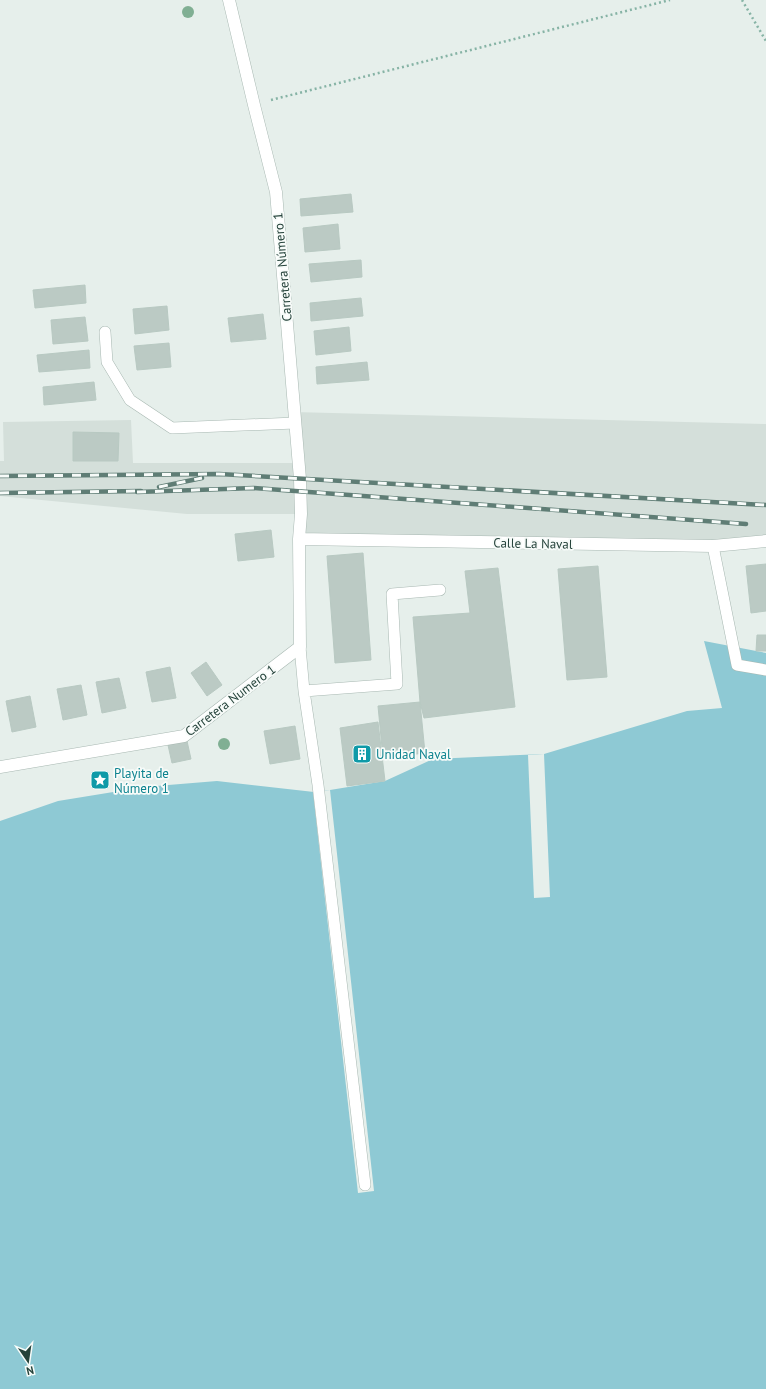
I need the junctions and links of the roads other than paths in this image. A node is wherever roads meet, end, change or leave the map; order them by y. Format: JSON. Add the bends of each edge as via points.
{"nodes":[{"id":1,"x":229,"y":0,"type":"edge"},
{"id":2,"x":105,"y":332,"type":"dead end"},
{"id":3,"x":295,"y":423,"type":"junction"},
{"id":4,"x":299,"y":539,"type":"junction"},
{"id":5,"x":766,"y":541,"type":"edge"},
{"id":6,"x":713,"y":546,"type":"junction"},
{"id":7,"x":440,"y":590,"type":"dead end"},
{"id":8,"x":300,"y":647,"type":"junction"},
{"id":9,"x":766,"y":670,"type":"edge"},
{"id":10,"x":304,"y":691,"type":"junction"},
{"id":11,"x":0,"y":767,"type":"edge"},
{"id":12,"x":365,"y":1186,"type":"dead end"}],
"edges":[{"from":1,"to":3,"type":"street","name":"Carretera Número 1","via":[[276,192]]},
{"from":2,"to":3,"type":"lane","via":[[108,362],[130,400],[172,428]]},
{"from":3,"to":4,"type":"street","name":"Carretera Número 1","via":[[300,499]]},
{"from":4,"to":6,"type":"street","name":"Calle La Naval"},
{"from":4,"to":8,"type":"street"},
{"from":5,"to":6,"type":"street","name":"Calle La Naval"},
{"from":6,"to":9,"type":"lane","via":[[737,665]]},
{"from":7,"to":10,"type":"lane","via":[[392,594],[397,684]]},
{"from":8,"to":10,"type":"lane"},
{"from":8,"to":11,"type":"street","name":"Carretera Numero 1","via":[[184,736]]},
{"from":10,"to":12,"type":"lane","via":[[318,785]]}]}
